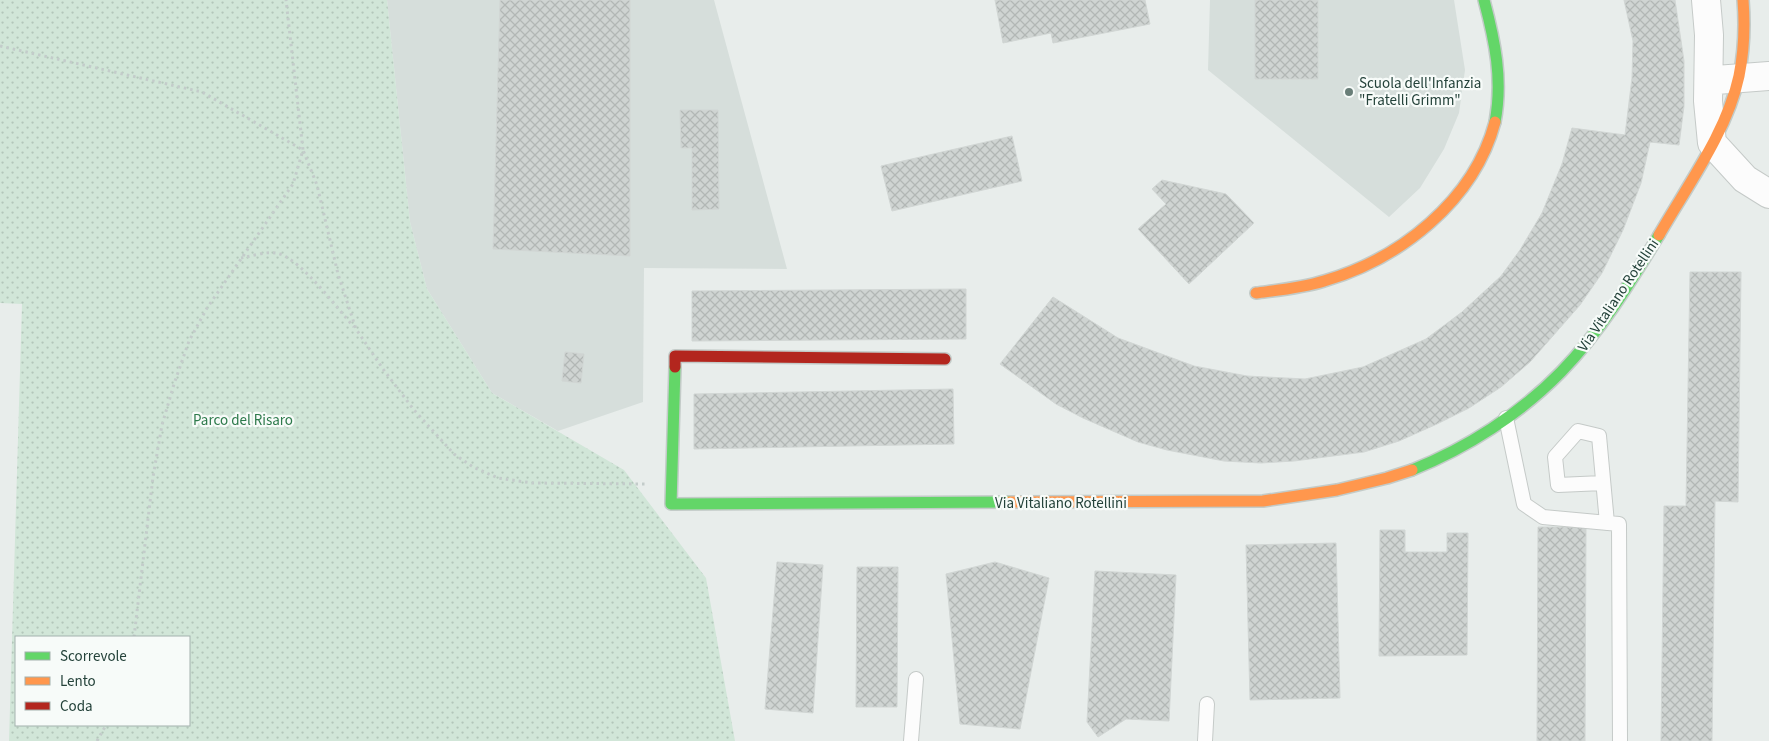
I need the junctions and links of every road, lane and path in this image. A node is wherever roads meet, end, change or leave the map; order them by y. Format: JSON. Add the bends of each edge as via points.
{"nodes":[{"id":1,"x":286,"y":0,"type":"edge"},
{"id":2,"x":1484,"y":0,"type":"edge"},
{"id":3,"x":1706,"y":0,"type":"edge"},
{"id":4,"x":1743,"y":0,"type":"edge"},
{"id":5,"x":0,"y":46,"type":"edge"},
{"id":6,"x":1769,"y":76,"type":"edge"},
{"id":7,"x":1739,"y":77,"type":"junction"},
{"id":8,"x":1709,"y":80,"type":"junction"},
{"id":9,"x":1712,"y":144,"type":"junction"},
{"id":10,"x":302,"y":150,"type":"junction"},
{"id":11,"x":1769,"y":194,"type":"edge"},
{"id":12,"x":240,"y":258,"type":"junction"},
{"id":13,"x":1256,"y":293,"type":"dead end"},
{"id":14,"x":356,"y":329,"type":"junction"},
{"id":15,"x":944,"y":359,"type":"dead end"},
{"id":16,"x":1506,"y":418,"type":"junction"},
{"id":17,"x":1603,"y":483,"type":"junction"},
{"id":18,"x":671,"y":484,"type":"junction"},
{"id":19,"x":1606,"y":523,"type":"junction"},
{"id":20,"x":134,"y":636,"type":"edge"},
{"id":21,"x":916,"y":679,"type":"dead end"},
{"id":22,"x":1207,"y":704,"type":"dead end"},
{"id":23,"x":105,"y":726,"type":"edge"},
{"id":24,"x":97,"y":741,"type":"edge"},
{"id":25,"x":911,"y":741,"type":"edge"},
{"id":26,"x":1206,"y":741,"type":"edge"},
{"id":27,"x":1620,"y":741,"type":"edge"}],
"edges":[{"from":1,"to":10,"type":"path"},
{"from":2,"to":13,"type":"street","via":[[1496,48],[1497,108],[1495,125],[1482,159],[1462,191],[1423,229],[1365,265],[1300,287]]},
{"from":3,"to":8,"type":"street","via":[[1710,35]]},
{"from":4,"to":7,"type":"street","name":"Via Vitaliano Rotellini","via":[[1744,39]]},
{"from":5,"to":10,"type":"path","via":[[202,92]]},
{"from":6,"to":7,"type":"street"},
{"from":7,"to":8,"type":"street"},
{"from":7,"to":9,"type":"street","name":"Via Vitaliano Rotellini"},
{"from":8,"to":9,"type":"street"},
{"from":9,"to":11,"type":"street","via":[[1745,179]]},
{"from":9,"to":16,"type":"street","name":"Via Vitaliano Rotellini","via":[[1647,254],[1594,334],[1558,375]]},
{"from":10,"to":12,"type":"path","via":[[293,184]]},
{"from":10,"to":14,"type":"path","via":[[316,185],[338,274]]},
{"from":12,"to":14,"type":"path","via":[[279,254],[297,264]]},
{"from":12,"to":20,"type":"path","via":[[189,341],[162,426]]},
{"from":14,"to":18,"type":"path","via":[[414,410],[454,454],[473,467],[498,478],[532,483]]},
{"from":15,"to":18,"type":"street","name":"Via Vitaliano Rotellini","via":[[675,356]]},
{"from":16,"to":18,"type":"street","name":"Via Vitaliano Rotellini","via":[[1456,450],[1405,471],[1317,494],[1263,501],[671,504]]},
{"from":16,"to":19,"type":"lane","via":[[1524,504],[1543,517]]},
{"from":17,"to":17,"type":"lane","via":[[1599,436],[1578,431],[1555,457],[1558,484]]},
{"from":17,"to":19,"type":"lane"},
{"from":19,"to":27,"type":"lane","via":[[1619,524]]},
{"from":21,"to":25,"type":"lane"},
{"from":22,"to":26,"type":"lane"},
{"from":23,"to":24,"type":"path"}]}
